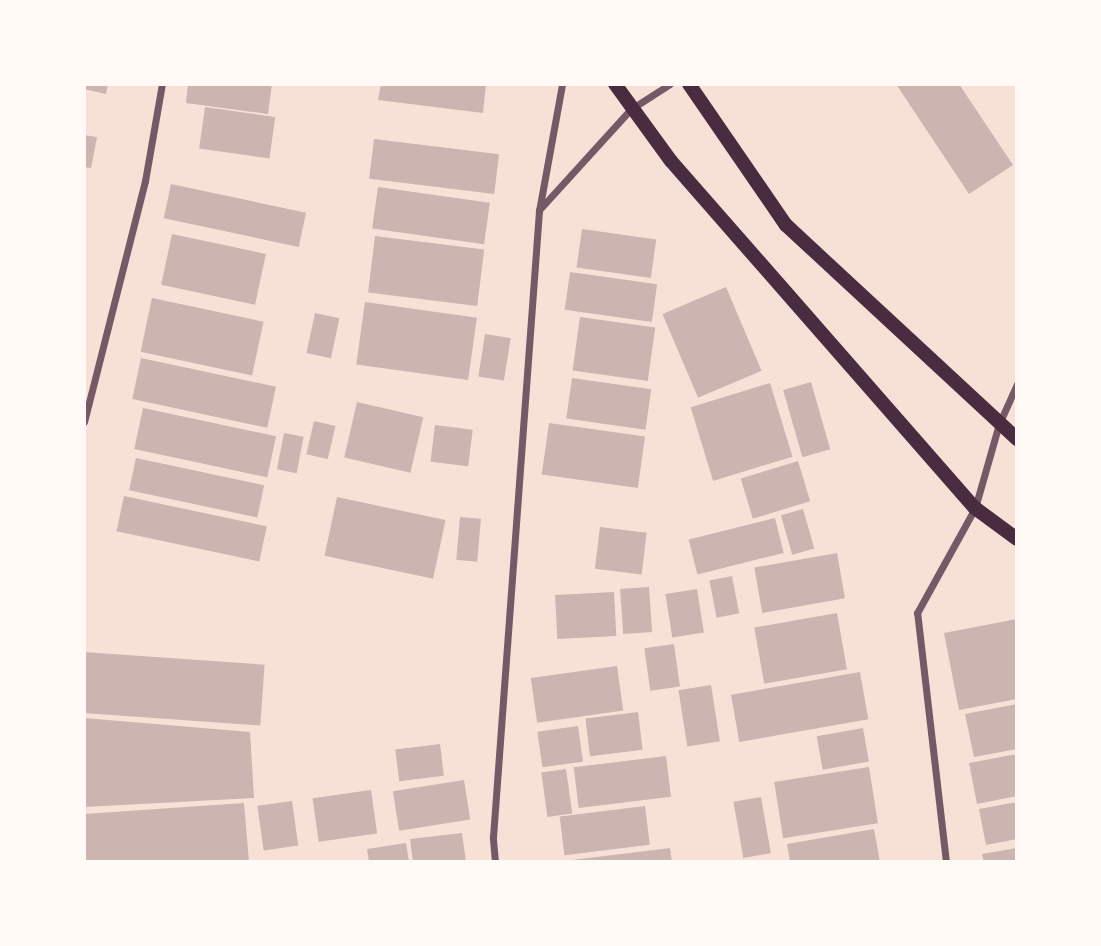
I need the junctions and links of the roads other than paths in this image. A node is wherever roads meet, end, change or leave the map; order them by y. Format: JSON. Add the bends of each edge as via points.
{"nodes":[{"id":1,"x":162,"y":84,"type":"edge"},
{"id":2,"x":562,"y":84,"type":"edge"},
{"id":3,"x":615,"y":84,"type":"edge"},
{"id":4,"x":670,"y":84,"type":"edge"},
{"id":5,"x":690,"y":84,"type":"edge"},
{"id":6,"x":631,"y":109,"type":"junction"},
{"id":7,"x":538,"y":211,"type":"junction"},
{"id":8,"x":1017,"y":384,"type":"edge"},
{"id":9,"x":84,"y":422,"type":"edge"},
{"id":10,"x":999,"y":424,"type":"junction"},
{"id":11,"x":1017,"y":439,"type":"edge"},
{"id":12,"x":975,"y":508,"type":"junction"},
{"id":13,"x":1017,"y":539,"type":"edge"},
{"id":14,"x":495,"y":862,"type":"edge"},
{"id":15,"x":946,"y":862,"type":"edge"}],
"edges":[{"from":1,"to":9,"type":"street","via":[[145,181]]},
{"from":2,"to":7,"type":"street"},
{"from":3,"to":6,"type":"main road"},
{"from":4,"to":6,"type":"street"},
{"from":5,"to":10,"type":"main road","via":[[786,225]]},
{"from":6,"to":7,"type":"street"},
{"from":6,"to":12,"type":"main road","via":[[671,161]]},
{"from":7,"to":14,"type":"street","via":[[493,837]]},
{"from":8,"to":10,"type":"street"},
{"from":10,"to":11,"type":"main road"},
{"from":10,"to":12,"type":"street"},
{"from":12,"to":13,"type":"main road"},
{"from":12,"to":15,"type":"street","via":[[917,614]]}]}
